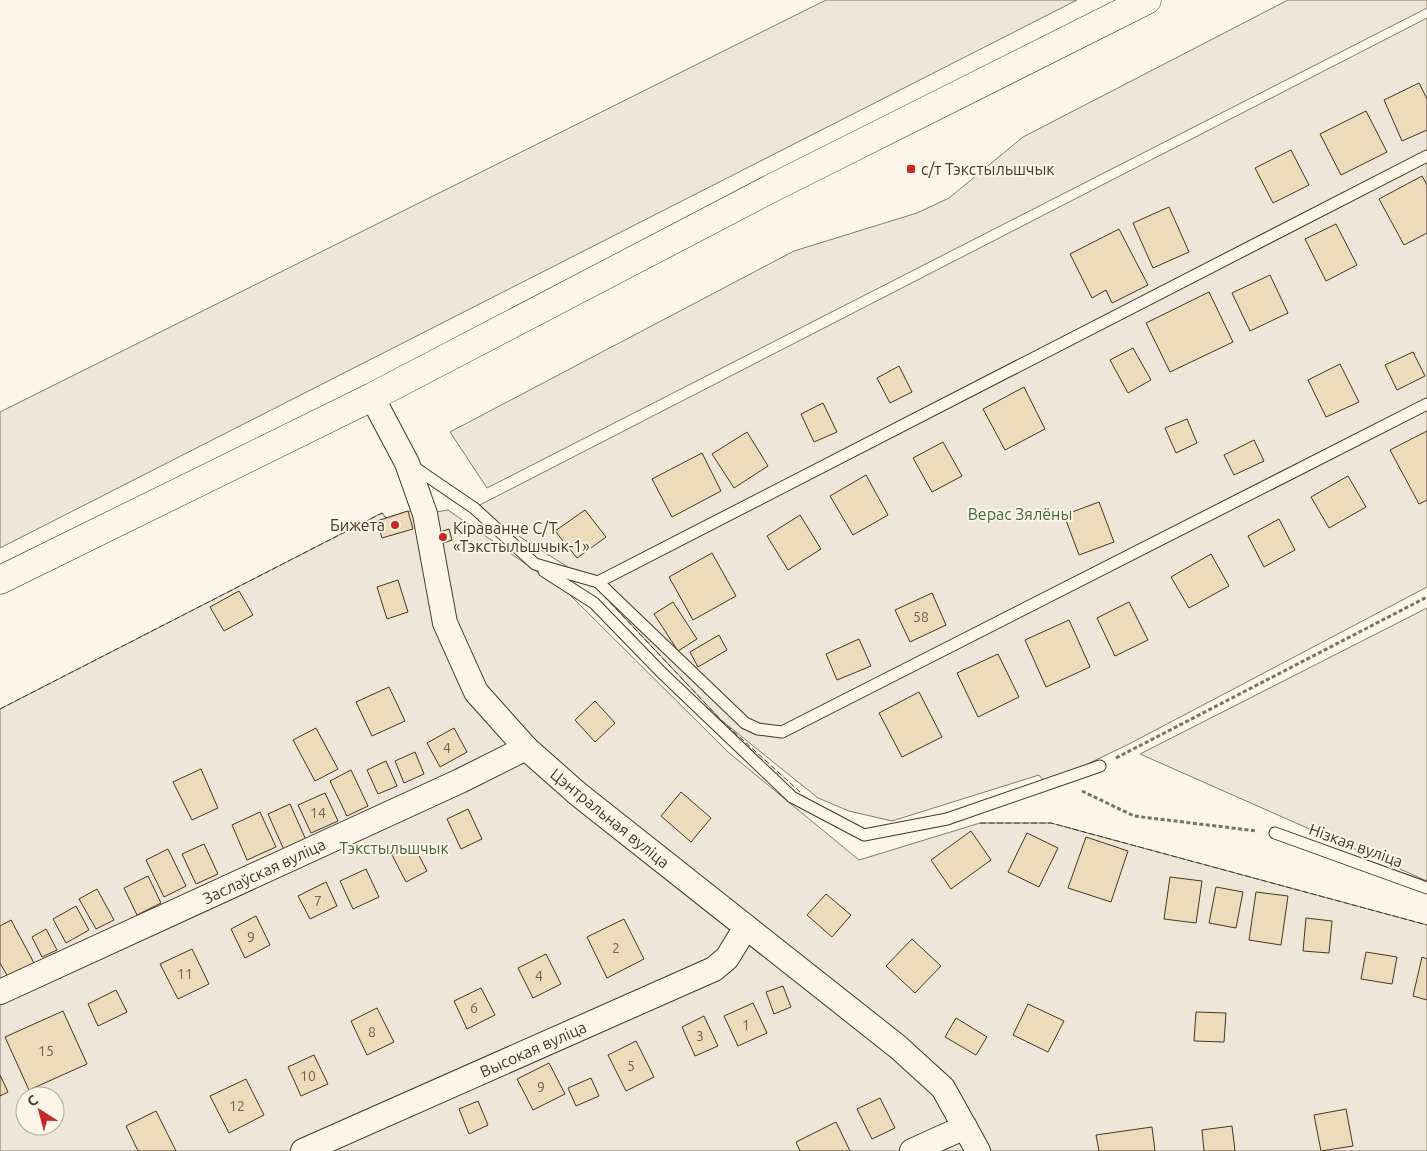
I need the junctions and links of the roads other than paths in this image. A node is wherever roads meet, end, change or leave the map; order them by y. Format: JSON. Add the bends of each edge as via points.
{"nodes":[{"id":1,"x":1147,"y":0,"type":"edge"},
{"id":2,"x":1427,"y":156,"type":"edge"},
{"id":3,"x":372,"y":397,"type":"junction"},
{"id":4,"x":1427,"y":404,"type":"edge"},
{"id":5,"x":407,"y":463,"type":"junction"},
{"id":6,"x":534,"y":564,"type":"junction"},
{"id":7,"x":0,"y":580,"type":"edge"},
{"id":8,"x":598,"y":582,"type":"junction"},
{"id":9,"x":526,"y":748,"type":"junction"},
{"id":10,"x":1100,"y":766,"type":"road end"},
{"id":11,"x":1274,"y":834,"type":"road end"},
{"id":12,"x":1427,"y":888,"type":"edge"},
{"id":13,"x":746,"y":927,"type":"junction"},
{"id":14,"x":0,"y":992,"type":"edge"},
{"id":15,"x":965,"y":1127,"type":"junction"},
{"id":16,"x":303,"y":1151,"type":"edge"},
{"id":17,"x":912,"y":1151,"type":"edge"},
{"id":18,"x":978,"y":1151,"type":"edge"}],
"edges":[{"from":1,"to":3,"type":"main road","via":[[772,188]]},
{"from":2,"to":8,"type":"lane"},
{"from":3,"to":5,"type":"street","name":"Цэнтральная вуліца"},
{"from":3,"to":7,"type":"main road"},
{"from":4,"to":8,"type":"lane","via":[[782,732],[758,729],[746,723]]},
{"from":5,"to":6,"type":"lane","via":[[474,508]]},
{"from":5,"to":9,"type":"street","name":"Цэнтральная вуліца","via":[[425,514],[445,623],[476,692]]},
{"from":6,"to":8,"type":"lane"},
{"from":6,"to":10,"type":"lane","via":[[594,603],[792,797],[864,836],[947,819]]},
{"from":9,"to":13,"type":"street","name":"Цэнтральная вуліца","via":[[578,794]]},
{"from":9,"to":14,"type":"street","name":"Заслаўская вуліца"},
{"from":11,"to":12,"type":"lane","name":"Нізкая вуліца"},
{"from":13,"to":15,"type":"street","name":"Цэнтральная вуліца","via":[[898,1047],[943,1088]]},
{"from":13,"to":16,"type":"street","name":"Высокая вуліца","via":[[727,958],[714,969]]},
{"from":15,"to":17,"type":"street"},
{"from":15,"to":18,"type":"street","name":"Цэнтральная вуліца"}]}
